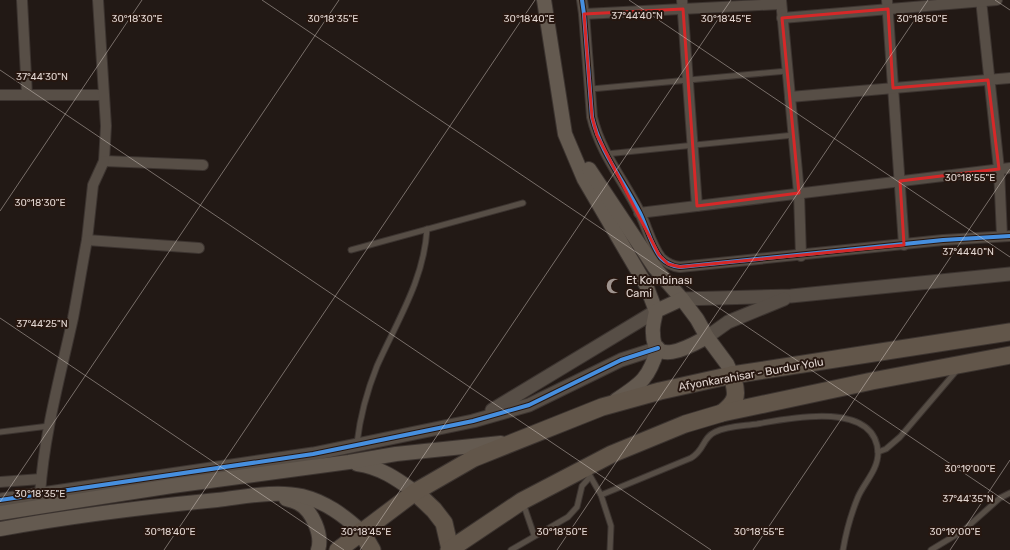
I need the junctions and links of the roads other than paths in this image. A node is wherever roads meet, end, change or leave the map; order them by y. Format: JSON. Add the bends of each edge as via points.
{"nodes":[{"id":1,"x":22,"y":0,"type":"edge"},
{"id":2,"x":98,"y":0,"type":"edge"},
{"id":3,"x":544,"y":0,"type":"edge"},
{"id":4,"x":552,"y":0,"type":"edge"},
{"id":5,"x":582,"y":0,"type":"edge"},
{"id":6,"x":997,"y":0,"type":"edge"},
{"id":7,"x":981,"y":1,"type":"edge"},
{"id":8,"x":781,"y":2,"type":"edge"},
{"id":9,"x":888,"y":4,"type":"edge"},
{"id":10,"x":682,"y":5,"type":"edge"},
{"id":11,"x":584,"y":14,"type":"junction"},
{"id":12,"x":782,"y":18,"type":"junction"},
{"id":13,"x":788,"y":71,"type":"junction"},
{"id":14,"x":1010,"y":78,"type":"edge"},
{"id":15,"x":688,"y":80,"type":"junction"},
{"id":16,"x":988,"y":80,"type":"junction"},
{"id":17,"x":893,"y":88,"type":"junction"},
{"id":18,"x":591,"y":89,"type":"junction"},
{"id":19,"x":0,"y":95,"type":"edge"},
{"id":20,"x":27,"y":95,"type":"junction"},
{"id":21,"x":103,"y":95,"type":"junction"},
{"id":22,"x":790,"y":97,"type":"junction"},
{"id":23,"x":794,"y":135,"type":"junction"},
{"id":24,"x":693,"y":145,"type":"junction"},
{"id":25,"x":606,"y":154,"type":"junction"},
{"id":26,"x":104,"y":161,"type":"junction"},
{"id":27,"x":203,"y":166,"type":"dead end"},
{"id":28,"x":1010,"y":168,"type":"edge"},
{"id":29,"x":999,"y":169,"type":"junction"},
{"id":30,"x":900,"y":181,"type":"junction"},
{"id":31,"x":799,"y":194,"type":"junction"},
{"id":32,"x":523,"y":203,"type":"dead end"},
{"id":33,"x":698,"y":206,"type":"junction"},
{"id":34,"x":639,"y":213,"type":"junction"},
{"id":35,"x":427,"y":229,"type":"junction"},
{"id":36,"x":1006,"y":236,"type":"edge"},
{"id":37,"x":87,"y":240,"type":"junction"},
{"id":38,"x":904,"y":245,"type":"junction"},
{"id":39,"x":199,"y":248,"type":"dead end"},
{"id":40,"x":351,"y":250,"type":"dead end"},
{"id":41,"x":801,"y":256,"type":"junction"},
{"id":42,"x":1010,"y":274,"type":"edge"},
{"id":43,"x":791,"y":296,"type":"junction"},
{"id":44,"x":682,"y":299,"type":"junction"},
{"id":45,"x":656,"y":311,"type":"junction"},
{"id":46,"x":1010,"y":332,"type":"edge"},
{"id":47,"x":707,"y":337,"type":"junction"},
{"id":48,"x":658,"y":348,"type":"junction"},
{"id":49,"x":1010,"y":355,"type":"edge"},
{"id":50,"x":960,"y":364,"type":"junction"},
{"id":51,"x":732,"y":375,"type":"junction"},
{"id":52,"x":608,"y":405,"type":"junction"},
{"id":53,"x":722,"y":413,"type":"junction"},
{"id":54,"x":473,"y":421,"type":"junction"},
{"id":55,"x":49,"y":426,"type":"junction"},
{"id":56,"x":0,"y":432,"type":"edge"},
{"id":57,"x":512,"y":442,"type":"junction"},
{"id":58,"x":356,"y":445,"type":"junction"},
{"id":59,"x":878,"y":452,"type":"junction"},
{"id":60,"x":349,"y":462,"type":"junction"},
{"id":61,"x":588,"y":472,"type":"junction"},
{"id":62,"x":41,"y":479,"type":"junction"},
{"id":63,"x":0,"y":482,"type":"edge"},
{"id":64,"x":415,"y":492,"type":"junction"},
{"id":65,"x":1010,"y":493,"type":"edge"},
{"id":66,"x":40,"y":494,"type":"junction"},
{"id":67,"x":272,"y":495,"type":"junction"},
{"id":68,"x":601,"y":495,"type":"junction"},
{"id":69,"x":0,"y":500,"type":"edge"},
{"id":70,"x":522,"y":500,"type":"junction"},
{"id":71,"x":0,"y":513,"type":"edge"},
{"id":72,"x":0,"y":529,"type":"edge"},
{"id":73,"x":361,"y":531,"type":"junction"},
{"id":74,"x":534,"y":536,"type":"junction"},
{"id":75,"x":450,"y":549,"type":"edge"},
{"id":76,"x":318,"y":550,"type":"edge"},
{"id":77,"x":338,"y":550,"type":"edge"},
{"id":78,"x":372,"y":550,"type":"edge"},
{"id":79,"x":511,"y":550,"type":"edge"},
{"id":80,"x":610,"y":550,"type":"edge"},
{"id":81,"x":843,"y":550,"type":"edge"},
{"id":82,"x":931,"y":550,"type":"edge"}],
"edges":[{"from":1,"to":20,"type":"street"},
{"from":2,"to":21,"type":"street"},
{"from":3,"to":45,"type":"main road","via":[[565,134],[584,179],[646,285]]},
{"from":4,"to":44,"type":"main road","via":[[568,105],[578,146],[591,173],[651,262]]},
{"from":5,"to":11,"type":"street"},
{"from":6,"to":7,"type":"street"},
{"from":7,"to":9,"type":"street"},
{"from":7,"to":16,"type":"street"},
{"from":8,"to":10,"type":"street"},
{"from":8,"to":12,"type":"street"},
{"from":9,"to":12,"type":"street"},
{"from":9,"to":17,"type":"street"},
{"from":10,"to":11,"type":"street"},
{"from":10,"to":15,"type":"street"},
{"from":11,"to":18,"type":"street"},
{"from":12,"to":13,"type":"street"},
{"from":13,"to":15,"type":"lane"},
{"from":13,"to":22,"type":"street"},
{"from":14,"to":16,"type":"street"},
{"from":15,"to":18,"type":"lane"},
{"from":15,"to":24,"type":"street"},
{"from":16,"to":17,"type":"street"},
{"from":16,"to":29,"type":"street"},
{"from":17,"to":22,"type":"street"},
{"from":17,"to":30,"type":"street"},
{"from":18,"to":25,"type":"street","via":[[592,117]]},
{"from":19,"to":20,"type":"street"},
{"from":20,"to":21,"type":"street"},
{"from":21,"to":26,"type":"street","via":[[106,126]]},
{"from":22,"to":23,"type":"street"},
{"from":23,"to":24,"type":"lane"},
{"from":23,"to":31,"type":"street"},
{"from":24,"to":25,"type":"lane"},
{"from":24,"to":33,"type":"street"},
{"from":25,"to":34,"type":"street"},
{"from":26,"to":27,"type":"street"},
{"from":26,"to":37,"type":"street","via":[[93,185]]},
{"from":28,"to":29,"type":"street"},
{"from":29,"to":30,"type":"street"},
{"from":29,"to":36,"type":"street"},
{"from":30,"to":31,"type":"street"},
{"from":30,"to":38,"type":"street"},
{"from":31,"to":33,"type":"street"},
{"from":31,"to":41,"type":"street"},
{"from":32,"to":35,"type":"lane"},
{"from":33,"to":34,"type":"street"},
{"from":34,"to":41,"type":"street","via":[[659,255],[674,266]]},
{"from":35,"to":40,"type":"lane"},
{"from":35,"to":58,"type":"lane","via":[[422,261],[414,287],[377,366],[368,392]]},
{"from":36,"to":38,"type":"street"},
{"from":37,"to":39,"type":"street"},
{"from":37,"to":55,"type":"street"},
{"from":38,"to":41,"type":"street"},
{"from":42,"to":43,"type":"street"},
{"from":43,"to":44,"type":"street"},
{"from":43,"to":47,"type":"street","via":[[728,322]]},
{"from":44,"to":45,"type":"main road"},
{"from":44,"to":47,"type":"main road"},
{"from":45,"to":48,"type":"main road","via":[[652,333]]},
{"from":45,"to":54,"type":"street"},
{"from":46,"to":51,"type":"highway","name":"Afyonkarahisar - Burdur Yolu"},
{"from":47,"to":48,"type":"main road","via":[[682,351],[666,352]]},
{"from":47,"to":51,"type":"main road"},
{"from":48,"to":52,"type":"main road","via":[[647,376],[633,389]]},
{"from":48,"to":54,"type":"street","via":[[621,360],[529,405]]},
{"from":49,"to":50,"type":"highway"},
{"from":50,"to":53,"type":"highway"},
{"from":50,"to":59,"type":"lane","via":[[953,376],[900,437],[886,449]]},
{"from":51,"to":52,"type":"highway","name":"Afyonkarahisar - Burdur Yolu"},
{"from":51,"to":53,"type":"highway","via":[[736,396],[731,406]]},
{"from":52,"to":57,"type":"highway","name":"Afyonkarahisar - Burdur Yolu"},
{"from":53,"to":61,"type":"highway","via":[[685,424],[612,454]]},
{"from":54,"to":58,"type":"street"},
{"from":55,"to":56,"type":"lane"},
{"from":55,"to":62,"type":"street"},
{"from":57,"to":60,"type":"main road","via":[[396,454]]},
{"from":57,"to":64,"type":"highway","name":"Afyonkarahisar - Burdur Yolu","via":[[474,458]]},
{"from":58,"to":66,"type":"street","via":[[313,454]]},
{"from":59,"to":68,"type":"lane","via":[[872,435],[852,420],[835,416],[791,418],[715,432],[707,438],[699,453],[691,458]]},
{"from":59,"to":81,"type":"lane","via":[[876,464],[853,510]]},
{"from":60,"to":64,"type":"main road","via":[[387,473]]},
{"from":60,"to":71,"type":"main road"},
{"from":61,"to":68,"type":"lane"},
{"from":61,"to":70,"type":"highway"},
{"from":61,"to":74,"type":"lane","via":[[576,507],[568,518]]},
{"from":62,"to":63,"type":"street"},
{"from":62,"to":66,"type":"street"},
{"from":64,"to":73,"type":"highway","name":"Afyonkarahisar - Burdur Yolu"},
{"from":64,"to":75,"type":"highway","via":[[444,523]]},
{"from":65,"to":82,"type":"lane","via":[[1000,498],[964,530]]},
{"from":66,"to":69,"type":"street"},
{"from":67,"to":72,"type":"main road","via":[[141,507]]},
{"from":67,"to":73,"type":"main road","via":[[301,496],[321,502],[340,513]]},
{"from":67,"to":76,"type":"main road","via":[[299,503],[312,515],[318,533]]},
{"from":68,"to":80,"type":"lane","via":[[610,526]]},
{"from":70,"to":74,"type":"lane"},
{"from":70,"to":75,"type":"highway"},
{"from":73,"to":77,"type":"highway","name":"Afyonkarahisar - Burdur Yolu"},
{"from":73,"to":78,"type":"highway"},
{"from":74,"to":79,"type":"lane"}]}
